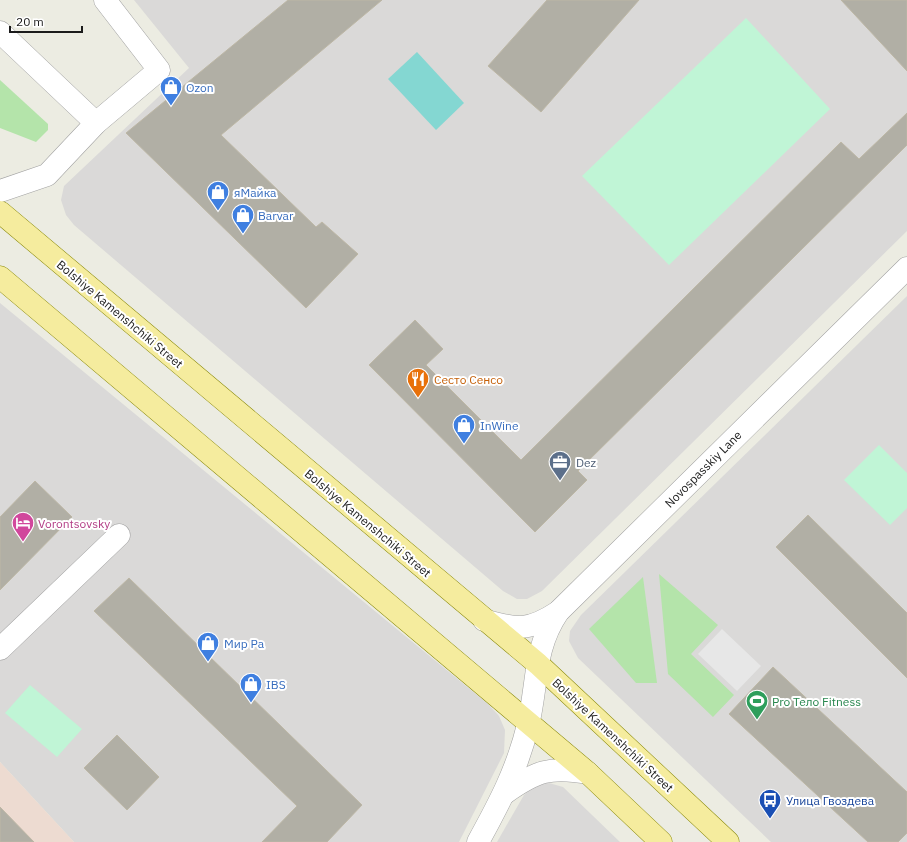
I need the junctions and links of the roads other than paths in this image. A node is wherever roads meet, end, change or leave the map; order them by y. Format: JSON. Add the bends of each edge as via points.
{"nodes":[{"id":1,"x":105,"y":0,"type":"edge"},
{"id":2,"x":0,"y":32,"type":"edge"},
{"id":3,"x":96,"y":123,"type":"junction"},
{"id":4,"x":0,"y":191,"type":"edge"},
{"id":5,"x":0,"y":212,"type":"edge"},
{"id":6,"x":907,"y":268,"type":"edge"},
{"id":7,"x":0,"y":277,"type":"edge"},
{"id":8,"x":119,"y":535,"type":"dead end"},
{"id":9,"x":558,"y":612,"type":"junction"},
{"id":10,"x":484,"y":620,"type":"junction"},
{"id":11,"x":0,"y":649,"type":"edge"},
{"id":12,"x":538,"y":664,"type":"junction"},
{"id":13,"x":529,"y":723,"type":"junction"},
{"id":14,"x":588,"y":773,"type":"junction"},
{"id":15,"x":505,"y":793,"type":"junction"},
{"id":16,"x":478,"y":842,"type":"edge"},
{"id":17,"x":661,"y":842,"type":"edge"},
{"id":18,"x":728,"y":842,"type":"edge"}],
"edges":[{"from":1,"to":3,"type":"street","via":[[159,70]]},
{"from":2,"to":3,"type":"street"},
{"from":3,"to":4,"type":"street","via":[[47,175]]},
{"from":5,"to":10,"type":"main road","name":"Bolshiye Kamenshchiki Street"},
{"from":6,"to":9,"type":"street","name":"Novospasskiy Lane"},
{"from":7,"to":13,"type":"main road"},
{"from":8,"to":11,"type":"street"},
{"from":9,"to":10,"type":"street","via":[[541,623],[523,628]]},
{"from":9,"to":12,"type":"street","name":"Novospasskiy Lane","via":[[548,627],[541,645]]},
{"from":10,"to":12,"type":"main road","name":"Bolshiye Kamenshchiki Street"},
{"from":12,"to":13,"type":"street","name":"Novospasskiy Lane"},
{"from":12,"to":18,"type":"main road","name":"Bolshiye Kamenshchiki Street"},
{"from":13,"to":14,"type":"main road"},
{"from":13,"to":15,"type":"street","via":[[520,757]]},
{"from":14,"to":15,"type":"street","via":[[566,769],[544,771],[523,780]]},
{"from":14,"to":17,"type":"main road"},
{"from":15,"to":16,"type":"street"}]}
